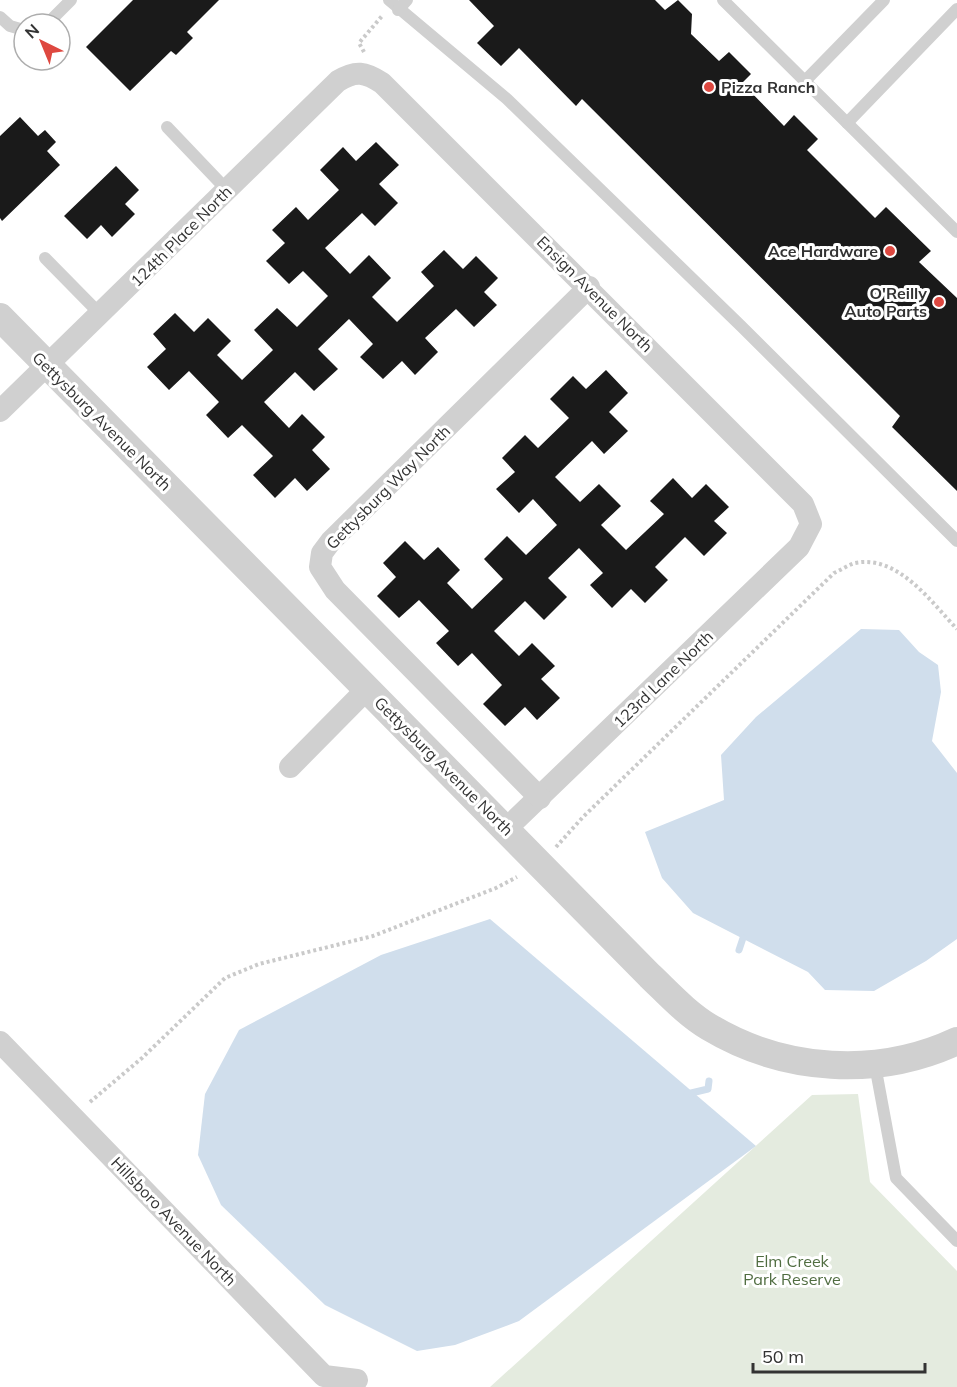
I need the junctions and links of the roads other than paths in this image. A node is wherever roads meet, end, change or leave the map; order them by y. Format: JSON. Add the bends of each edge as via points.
{"nodes":[{"id":1,"x":71,"y":0,"type":"edge"},
{"id":2,"x":407,"y":0,"type":"edge"},
{"id":3,"x":723,"y":0,"type":"edge"},
{"id":4,"x":884,"y":0,"type":"edge"},
{"id":5,"x":393,"y":4,"type":"edge"},
{"id":6,"x":957,"y":9,"type":"edge"},
{"id":7,"x":59,"y":12,"type":"edge"},
{"id":8,"x":0,"y":17,"type":"edge"},
{"id":9,"x":12,"y":27,"type":"edge"},
{"id":10,"x":368,"y":74,"type":"joint"},
{"id":11,"x":805,"y":81,"type":"junction"},
{"id":12,"x":847,"y":123,"type":"junction"},
{"id":13,"x":166,"y":127,"type":"dead end"},
{"id":14,"x":227,"y":190,"type":"junction"},
{"id":15,"x":957,"y":232,"type":"edge"},
{"id":16,"x":45,"y":258,"type":"dead end"},
{"id":17,"x":589,"y":287,"type":"junction"},
{"id":18,"x":101,"y":315,"type":"junction"},
{"id":19,"x":0,"y":317,"type":"edge"},
{"id":20,"x":46,"y":365,"type":"junction"},
{"id":21,"x":0,"y":411,"type":"edge"},
{"id":22,"x":811,"y":524,"type":"joint"},
{"id":23,"x":957,"y":541,"type":"edge"},
{"id":24,"x":367,"y":689,"type":"junction"},
{"id":25,"x":290,"y":768,"type":"dead end"},
{"id":26,"x":540,"y":798,"type":"junction"},
{"id":27,"x":506,"y":829,"type":"junction"},
{"id":28,"x":957,"y":1041,"type":"edge"},
{"id":29,"x":0,"y":1042,"type":"edge"},
{"id":30,"x":875,"y":1065,"type":"junction"},
{"id":31,"x":957,"y":1241,"type":"edge"},
{"id":32,"x":357,"y":1380,"type":"dead end"}],
"edges":[{"from":1,"to":7,"type":"lane"},
{"from":2,"to":5,"type":"lane"},
{"from":3,"to":11,"type":"lane"},
{"from":4,"to":11,"type":"lane"},
{"from":5,"to":23,"type":"lane","via":[[515,107]]},
{"from":6,"to":12,"type":"lane"},
{"from":8,"to":9,"type":"lane"},
{"from":10,"to":14,"type":"street","name":"124th Place North","via":[[354,72],[338,81]]},
{"from":10,"to":17,"type":"street","name":"Ensign Avenue North","via":[[382,82]]},
{"from":11,"to":12,"type":"lane"},
{"from":12,"to":15,"type":"lane"},
{"from":13,"to":14,"type":"lane"},
{"from":14,"to":18,"type":"street","name":"124th Place North"},
{"from":16,"to":18,"type":"lane"},
{"from":17,"to":22,"type":"street","name":"Ensign Avenue North","via":[[803,504]]},
{"from":17,"to":26,"type":"street","name":"Gettysburg Way North","via":[[331,541],[322,553],[320,567],[335,591]]},
{"from":18,"to":20,"type":"street","name":"124th Place North"},
{"from":19,"to":20,"type":"street","name":"Gettysburg Avenue North"},
{"from":20,"to":21,"type":"street","name":"124th Place North"},
{"from":20,"to":24,"type":"street","name":"Gettysburg Avenue North"},
{"from":22,"to":26,"type":"street","name":"123rd Lane North","via":[[799,547]]},
{"from":24,"to":25,"type":"street"},
{"from":24,"to":27,"type":"street","name":"Gettysburg Avenue North"},
{"from":26,"to":27,"type":"street","name":"123rd Lane North"},
{"from":27,"to":30,"type":"street","name":"Gettysburg Avenue North","via":[[650,976],[708,1027],[759,1051],[801,1062]]},
{"from":28,"to":30,"type":"street","name":"Gettysburg Avenue North"},
{"from":29,"to":32,"type":"street","name":"Hillsboro Avenue North","via":[[324,1376]]},
{"from":30,"to":31,"type":"lane","via":[[896,1178]]}]}
